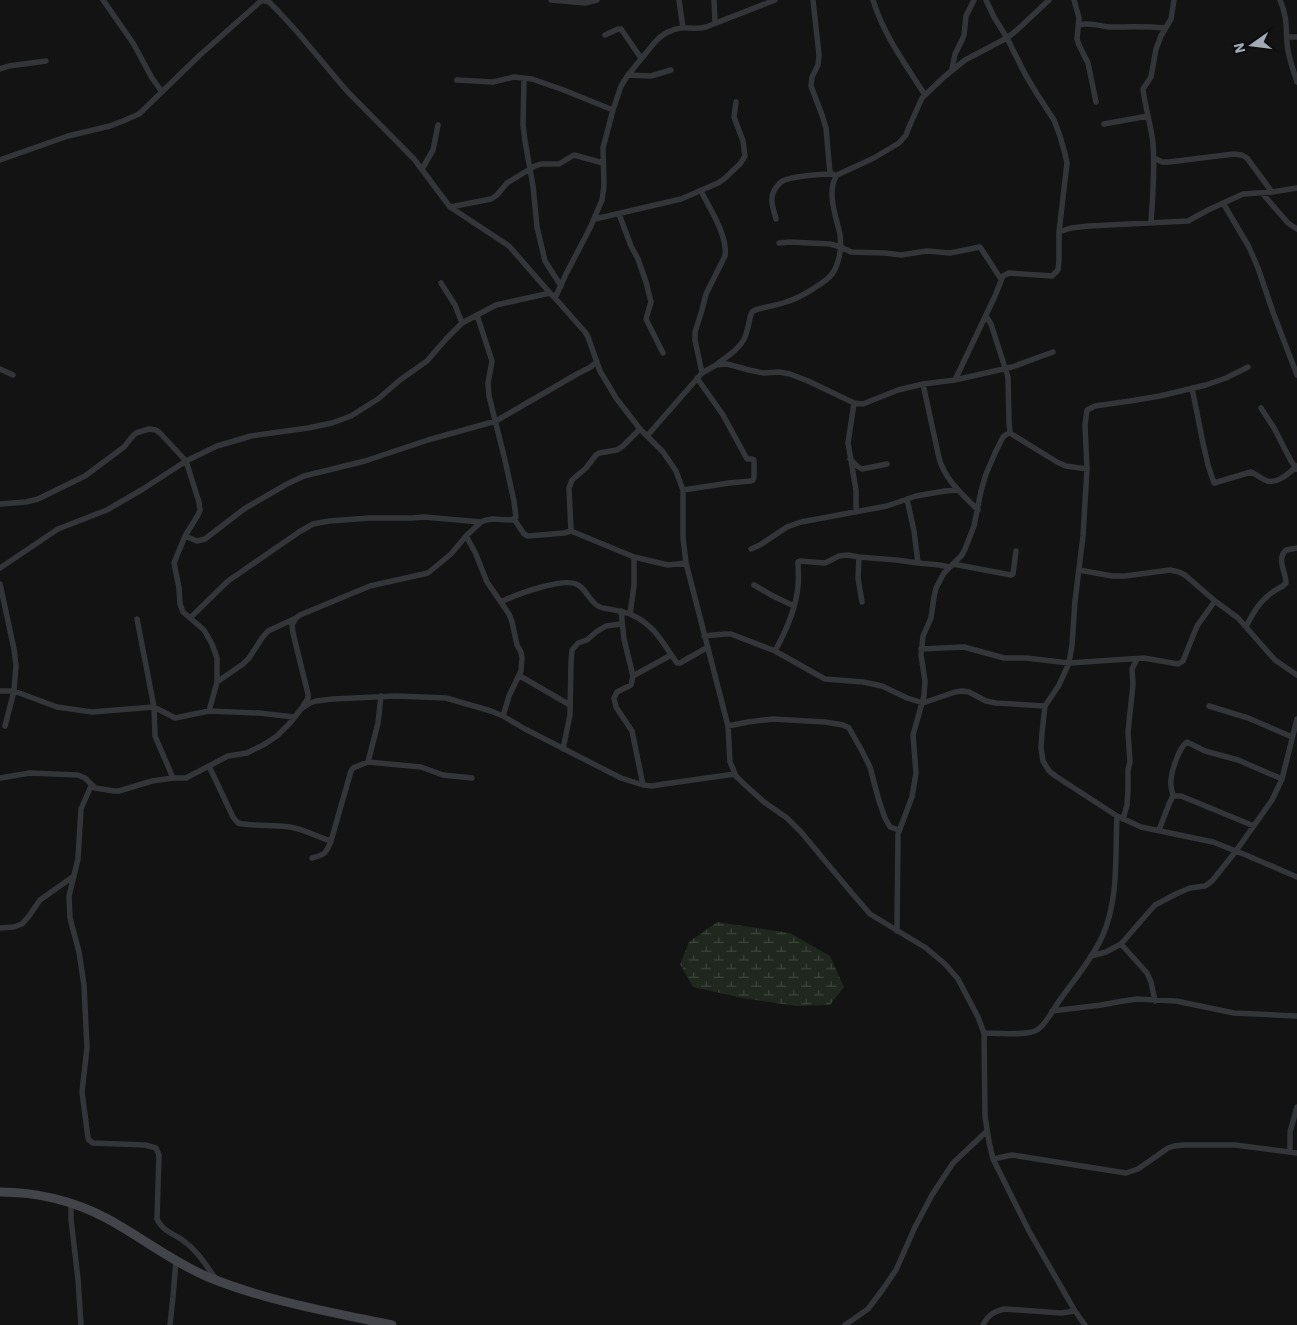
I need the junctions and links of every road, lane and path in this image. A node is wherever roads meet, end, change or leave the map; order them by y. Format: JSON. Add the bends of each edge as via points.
{"nodes":[{"id":1,"x":103,"y":0,"type":"edge"},
{"id":2,"x":262,"y":0,"type":"edge"},
{"id":3,"x":551,"y":0,"type":"edge"},
{"id":4,"x":597,"y":0,"type":"edge"},
{"id":5,"x":679,"y":0,"type":"edge"},
{"id":6,"x":714,"y":0,"type":"edge"},
{"id":7,"x":775,"y":0,"type":"edge"},
{"id":8,"x":813,"y":0,"type":"edge"},
{"id":9,"x":873,"y":0,"type":"edge"},
{"id":10,"x":974,"y":0,"type":"edge"},
{"id":11,"x":986,"y":0,"type":"edge"},
{"id":12,"x":1049,"y":0,"type":"edge"},
{"id":13,"x":1074,"y":0,"type":"edge"},
{"id":14,"x":1174,"y":0,"type":"edge"},
{"id":15,"x":1280,"y":0,"type":"edge"},
{"id":16,"x":715,"y":23,"type":"junction"},
{"id":17,"x":1078,"y":25,"type":"junction"},
{"id":18,"x":683,"y":28,"type":"junction"},
{"id":19,"x":1165,"y":28,"type":"junction"},
{"id":20,"x":605,"y":35,"type":"dead end"},
{"id":21,"x":1287,"y":37,"type":"junction"},
{"id":22,"x":1297,"y":37,"type":"edge"},
{"id":23,"x":1007,"y":38,"type":"junction"},
{"id":24,"x":641,"y":58,"type":"junction"},
{"id":25,"x":46,"y":60,"type":"dead end"},
{"id":26,"x":0,"y":69,"type":"edge"},
{"id":27,"x":952,"y":69,"type":"junction"},
{"id":28,"x":671,"y":70,"type":"dead end"},
{"id":29,"x":628,"y":75,"type":"junction"},
{"id":30,"x":524,"y":79,"type":"junction"},
{"id":31,"x":457,"y":80,"type":"dead end"},
{"id":32,"x":1297,"y":82,"type":"edge"},
{"id":33,"x":162,"y":92,"type":"junction"},
{"id":34,"x":925,"y":95,"type":"junction"},
{"id":35,"x":736,"y":102,"type":"dead end"},
{"id":36,"x":1096,"y":102,"type":"dead end"},
{"id":37,"x":613,"y":110,"type":"junction"},
{"id":38,"x":1148,"y":116,"type":"junction"},
{"id":39,"x":1104,"y":124,"type":"dead end"},
{"id":40,"x":438,"y":125,"type":"dead end"},
{"id":41,"x":1154,"y":158,"type":"junction"},
{"id":42,"x":0,"y":160,"type":"edge"},
{"id":43,"x":603,"y":163,"type":"junction"},
{"id":44,"x":422,"y":169,"type":"junction"},
{"id":45,"x":529,"y":170,"type":"junction"},
{"id":46,"x":830,"y":174,"type":"junction"},
{"id":47,"x":837,"y":175,"type":"junction"},
{"id":48,"x":1297,"y":188,"type":"edge"},
{"id":49,"x":701,"y":192,"type":"junction"},
{"id":50,"x":1272,"y":192,"type":"junction"},
{"id":51,"x":1262,"y":193,"type":"junction"},
{"id":52,"x":1223,"y":203,"type":"junction"},
{"id":53,"x":450,"y":207,"type":"junction"},
{"id":54,"x":619,"y":214,"type":"junction"},
{"id":55,"x":595,"y":219,"type":"junction"},
{"id":56,"x":776,"y":219,"type":"dead end"},
{"id":57,"x":1151,"y":222,"type":"junction"},
{"id":58,"x":1297,"y":229,"type":"edge"},
{"id":59,"x":1059,"y":232,"type":"junction"},
{"id":60,"x":779,"y":243,"type":"dead end"},
{"id":61,"x":841,"y":247,"type":"junction"},
{"id":62,"x":1001,"y":279,"type":"junction"},
{"id":63,"x":441,"y":283,"type":"dead end"},
{"id":64,"x":560,"y":286,"type":"junction"},
{"id":65,"x":550,"y":293,"type":"junction"},
{"id":66,"x":555,"y":298,"type":"junction"},
{"id":67,"x":477,"y":315,"type":"junction"},
{"id":68,"x":986,"y":316,"type":"junction"},
{"id":69,"x":462,"y":324,"type":"junction"},
{"id":70,"x":1054,"y":352,"type":"dead end"},
{"id":71,"x":663,"y":354,"type":"dead end"},
{"id":72,"x":597,"y":362,"type":"junction"},
{"id":73,"x":716,"y":365,"type":"junction"},
{"id":74,"x":1248,"y":367,"type":"dead end"},
{"id":75,"x":1006,"y":368,"type":"junction"},
{"id":76,"x":0,"y":369,"type":"edge"},
{"id":77,"x":702,"y":373,"type":"junction"},
{"id":78,"x":13,"y":375,"type":"dead end"},
{"id":79,"x":1297,"y":375,"type":"edge"},
{"id":80,"x":697,"y":378,"type":"junction"},
{"id":81,"x":955,"y":380,"type":"junction"},
{"id":82,"x":923,"y":384,"type":"junction"},
{"id":83,"x":1192,"y":388,"type":"junction"},
{"id":84,"x":854,"y":403,"type":"junction"},
{"id":85,"x":1261,"y":408,"type":"dead end"},
{"id":86,"x":496,"y":420,"type":"junction"},
{"id":87,"x":640,"y":429,"type":"junction"},
{"id":88,"x":1010,"y":433,"type":"junction"},
{"id":89,"x":647,"y":436,"type":"junction"},
{"id":90,"x":850,"y":459,"type":"junction"},
{"id":91,"x":186,"y":461,"type":"junction"},
{"id":92,"x":887,"y":464,"type":"dead end"},
{"id":93,"x":1297,"y":468,"type":"edge"},
{"id":94,"x":1087,"y":469,"type":"junction"},
{"id":95,"x":683,"y":490,"type":"junction"},
{"id":96,"x":958,"y":490,"type":"junction"},
{"id":97,"x":907,"y":499,"type":"junction"},
{"id":98,"x":0,"y":504,"type":"edge"},
{"id":99,"x":978,"y":510,"type":"junction"},
{"id":100,"x":856,"y":512,"type":"junction"},
{"id":101,"x":514,"y":519,"type":"junction"},
{"id":102,"x":481,"y":522,"type":"junction"},
{"id":103,"x":571,"y":531,"type":"junction"},
{"id":104,"x":185,"y":536,"type":"junction"},
{"id":105,"x":466,"y":536,"type":"junction"},
{"id":106,"x":1297,"y":548,"type":"edge"},
{"id":107,"x":751,"y":549,"type":"dead end"},
{"id":108,"x":1016,"y":551,"type":"dead end"},
{"id":109,"x":634,"y":557,"type":"junction"},
{"id":110,"x":858,"y":557,"type":"junction"},
{"id":111,"x":686,"y":563,"type":"junction"},
{"id":112,"x":918,"y":563,"type":"junction"},
{"id":113,"x":951,"y":566,"type":"junction"},
{"id":114,"x":0,"y":568,"type":"edge"},
{"id":115,"x":1079,"y":570,"type":"junction"},
{"id":116,"x":0,"y":584,"type":"edge"},
{"id":117,"x":754,"y":585,"type":"dead end"},
{"id":118,"x":1214,"y":601,"type":"junction"},
{"id":119,"x":501,"y":602,"type":"junction"},
{"id":120,"x":862,"y":602,"type":"dead end"},
{"id":121,"x":794,"y":606,"type":"junction"},
{"id":122,"x":621,"y":611,"type":"junction"},
{"id":123,"x":630,"y":614,"type":"junction"},
{"id":124,"x":190,"y":618,"type":"junction"},
{"id":125,"x":296,"y":618,"type":"junction"},
{"id":126,"x":137,"y":619,"type":"dead end"},
{"id":127,"x":622,"y":624,"type":"junction"},
{"id":128,"x":1246,"y":627,"type":"junction"},
{"id":129,"x":704,"y":636,"type":"junction"},
{"id":130,"x":708,"y":647,"type":"junction"},
{"id":131,"x":921,"y":649,"type":"junction"},
{"id":132,"x":775,"y":651,"type":"junction"},
{"id":133,"x":671,"y":655,"type":"junction"},
{"id":134,"x":1136,"y":659,"type":"junction"},
{"id":135,"x":1069,"y":663,"type":"junction"},
{"id":136,"x":1297,"y":675,"type":"edge"},
{"id":137,"x":520,"y":676,"type":"junction"},
{"id":138,"x":633,"y":676,"type":"junction"},
{"id":139,"x":217,"y":682,"type":"junction"},
{"id":140,"x":0,"y":690,"type":"edge"},
{"id":141,"x":14,"y":691,"type":"junction"},
{"id":142,"x":308,"y":694,"type":"junction"},
{"id":143,"x":381,"y":696,"type":"junction"},
{"id":144,"x":316,"y":701,"type":"junction"},
{"id":145,"x":922,"y":703,"type":"junction"},
{"id":146,"x":570,"y":705,"type":"junction"},
{"id":147,"x":1045,"y":706,"type":"junction"},
{"id":148,"x":1209,"y":706,"type":"dead end"},
{"id":149,"x":154,"y":707,"type":"junction"},
{"id":150,"x":301,"y":709,"type":"junction"},
{"id":151,"x":209,"y":711,"type":"junction"},
{"id":152,"x":503,"y":716,"type":"junction"},
{"id":153,"x":294,"y":717,"type":"junction"},
{"id":154,"x":1297,"y":718,"type":"edge"},
{"id":155,"x":5,"y":726,"type":"dead end"},
{"id":156,"x":728,"y":726,"type":"junction"},
{"id":157,"x":1292,"y":737,"type":"junction"},
{"id":158,"x":563,"y":748,"type":"junction"},
{"id":159,"x":368,"y":762,"type":"junction"},
{"id":160,"x":209,"y":766,"type":"junction"},
{"id":161,"x":735,"y":774,"type":"junction"},
{"id":162,"x":0,"y":778,"type":"edge"},
{"id":163,"x":173,"y":778,"type":"junction"},
{"id":164,"x":472,"y":778,"type":"dead end"},
{"id":165,"x":1282,"y":779,"type":"junction"},
{"id":166,"x":643,"y":785,"type":"junction"},
{"id":167,"x":91,"y":786,"type":"junction"},
{"id":168,"x":1173,"y":796,"type":"junction"},
{"id":169,"x":1120,"y":818,"type":"junction"},
{"id":170,"x":1254,"y":826,"type":"junction"},
{"id":171,"x":899,"y":830,"type":"junction"},
{"id":172,"x":1159,"y":830,"type":"junction"},
{"id":173,"x":331,"y":841,"type":"junction"},
{"id":174,"x":1236,"y":851,"type":"junction"},
{"id":175,"x":312,"y":858,"type":"dead end"},
{"id":176,"x":74,"y":876,"type":"junction"},
{"id":177,"x":1297,"y":877,"type":"edge"},
{"id":178,"x":0,"y":928,"type":"edge"},
{"id":179,"x":897,"y":931,"type":"junction"},
{"id":180,"x":1121,"y":944,"type":"junction"},
{"id":181,"x":1091,"y":956,"type":"junction"},
{"id":182,"x":1155,"y":1001,"type":"junction"},
{"id":183,"x":1052,"y":1011,"type":"junction"},
{"id":184,"x":1297,"y":1016,"type":"edge"},
{"id":185,"x":984,"y":1033,"type":"junction"},
{"id":186,"x":1297,"y":1107,"type":"edge"},
{"id":187,"x":987,"y":1131,"type":"junction"},
{"id":188,"x":1294,"y":1152,"type":"edge"},
{"id":189,"x":993,"y":1159,"type":"junction"},
{"id":190,"x":0,"y":1192,"type":"edge"},
{"id":191,"x":71,"y":1204,"type":"junction"},
{"id":192,"x":176,"y":1260,"type":"junction"},
{"id":193,"x":216,"y":1279,"type":"junction"},
{"id":194,"x":1075,"y":1311,"type":"junction"},
{"id":195,"x":82,"y":1325,"type":"edge"},
{"id":196,"x":170,"y":1325,"type":"edge"},
{"id":197,"x":392,"y":1325,"type":"edge"},
{"id":198,"x":845,"y":1325,"type":"edge"},
{"id":199,"x":983,"y":1325,"type":"edge"},
{"id":200,"x":1085,"y":1325,"type":"edge"}],
"edges":[{"from":1,"to":33,"type":"street","via":[[124,28]]},
{"from":2,"to":33,"type":"street"},
{"from":2,"to":44,"type":"street","via":[[280,13],[346,90]]},
{"from":3,"to":4,"type":"street","via":[[585,3]]},
{"from":5,"to":18,"type":"street"},
{"from":6,"to":16,"type":"street"},
{"from":7,"to":16,"type":"street"},
{"from":8,"to":46,"type":"street","via":[[819,55],[811,86],[826,128]]},
{"from":9,"to":34,"type":"street","via":[[878,16]]},
{"from":10,"to":27,"type":"street","via":[[966,16]]},
{"from":11,"to":23,"type":"street"},
{"from":12,"to":23,"type":"street"},
{"from":13,"to":17,"type":"street"},
{"from":14,"to":19,"type":"street","via":[[1171,20]]},
{"from":15,"to":21,"type":"street","via":[[1287,21]]},
{"from":16,"to":18,"type":"street","via":[[697,29]]},
{"from":17,"to":19,"type":"street"},
{"from":17,"to":36,"type":"street","via":[[1078,42],[1088,63]]},
{"from":18,"to":24,"type":"street","via":[[659,37]]},
{"from":19,"to":38,"type":"street","via":[[1156,49],[1151,77],[1142,89]]},
{"from":20,"to":24,"type":"street","via":[[621,29]]},
{"from":21,"to":22,"type":"street"},
{"from":21,"to":32,"type":"street"},
{"from":23,"to":27,"type":"street"},
{"from":23,"to":59,"type":"street","via":[[1054,120],[1067,161]]},
{"from":24,"to":29,"type":"street"},
{"from":25,"to":26,"type":"street"},
{"from":27,"to":34,"type":"street"},
{"from":28,"to":29,"type":"street","via":[[651,76]]},
{"from":29,"to":37,"type":"street"},
{"from":30,"to":31,"type":"street"},
{"from":30,"to":37,"type":"street","via":[[546,84]]},
{"from":30,"to":45,"type":"street","via":[[523,125]]},
{"from":33,"to":42,"type":"street","via":[[140,113],[123,121]]},
{"from":34,"to":47,"type":"street","via":[[899,143]]},
{"from":35,"to":49,"type":"street","via":[[734,117],[743,141],[744,159],[718,183]]},
{"from":37,"to":43,"type":"street","via":[[603,148]]},
{"from":38,"to":39,"type":"street"},
{"from":38,"to":41,"type":"street"},
{"from":40,"to":44,"type":"street","via":[[433,150]]},
{"from":41,"to":50,"type":"street","via":[[1169,162],[1242,155]]},
{"from":41,"to":57,"type":"street"},
{"from":43,"to":45,"type":"street","via":[[574,155],[562,163],[541,164]]},
{"from":43,"to":55,"type":"street","via":[[604,194]]},
{"from":44,"to":53,"type":"street"},
{"from":45,"to":53,"type":"street","via":[[491,199]]},
{"from":45,"to":64,"type":"street","via":[[544,255]]},
{"from":46,"to":47,"type":"street"},
{"from":46,"to":56,"type":"street","via":[[782,181],[772,195]]},
{"from":47,"to":61,"type":"street","via":[[833,186],[834,212]]},
{"from":48,"to":50,"type":"street"},
{"from":49,"to":54,"type":"street"},
{"from":49,"to":77,"type":"street","via":[[716,220],[725,252],[706,294],[695,332]]},
{"from":50,"to":51,"type":"street"},
{"from":51,"to":52,"type":"street","via":[[1243,194]]},
{"from":51,"to":58,"type":"street"},
{"from":52,"to":57,"type":"street","via":[[1190,221]]},
{"from":52,"to":79,"type":"street","via":[[1249,247]]},
{"from":53,"to":65,"type":"street","via":[[510,246]]},
{"from":54,"to":55,"type":"street"},
{"from":54,"to":71,"type":"street","via":[[646,282],[651,302],[646,319]]},
{"from":55,"to":64,"type":"street"},
{"from":57,"to":59,"type":"street","via":[[1089,226]]},
{"from":59,"to":62,"type":"street","via":[[1058,270],[1054,275],[1009,273]]},
{"from":60,"to":61,"type":"street"},
{"from":61,"to":62,"type":"street","via":[[851,252],[900,255],[927,251],[950,253],[980,247]]},
{"from":61,"to":73,"type":"street","via":[[836,269],[828,279],[789,302],[753,312],[742,342]]},
{"from":62,"to":68,"type":"street"},
{"from":63,"to":69,"type":"street"},
{"from":64,"to":66,"type":"street"},
{"from":65,"to":66,"type":"street"},
{"from":65,"to":67,"type":"street","via":[[496,305]]},
{"from":66,"to":72,"type":"street","via":[[588,336]]},
{"from":67,"to":69,"type":"street"},
{"from":67,"to":86,"type":"street","via":[[492,361],[488,383]]},
{"from":68,"to":75,"type":"street"},
{"from":68,"to":81,"type":"street"},
{"from":69,"to":91,"type":"street","via":[[427,361],[351,416],[308,428],[251,436]]},
{"from":70,"to":75,"type":"street"},
{"from":72,"to":86,"type":"street"},
{"from":72,"to":87,"type":"street","via":[[609,387]]},
{"from":73,"to":77,"type":"street"},
{"from":73,"to":84,"type":"street","via":[[790,374]]},
{"from":74,"to":83,"type":"street","via":[[1226,378]]},
{"from":75,"to":81,"type":"street"},
{"from":75,"to":88,"type":"street"},
{"from":76,"to":78,"type":"street"},
{"from":77,"to":80,"type":"street"},
{"from":80,"to":89,"type":"street"},
{"from":80,"to":95,"type":"street","via":[[723,414],[746,459],[754,460],[754,477],[751,482]]},
{"from":81,"to":82,"type":"street"},
{"from":82,"to":84,"type":"street","via":[[898,390],[866,404]]},
{"from":82,"to":96,"type":"street","via":[[941,463]]},
{"from":83,"to":93,"type":"street","via":[[1213,482],[1251,472],[1272,482]]},
{"from":83,"to":94,"type":"street","via":[[1087,410]]},
{"from":84,"to":90,"type":"street","via":[[848,436]]},
{"from":85,"to":93,"type":"street"},
{"from":86,"to":101,"type":"street","via":[[514,502]]},
{"from":86,"to":104,"type":"street","via":[[365,461],[304,476],[244,509],[205,539],[196,541]]},
{"from":87,"to":89,"type":"street"},
{"from":87,"to":103,"type":"street","via":[[617,450],[596,455],[572,480],[569,488]]},
{"from":88,"to":94,"type":"street","via":[[1057,462]]},
{"from":88,"to":99,"type":"street","via":[[1003,437],[994,453]]},
{"from":89,"to":95,"type":"street","via":[[676,471]]},
{"from":90,"to":92,"type":"street","via":[[862,469]]},
{"from":90,"to":100,"type":"street"},
{"from":91,"to":98,"type":"street","via":[[158,431],[149,429],[136,433],[124,447],[78,480],[34,501]]},
{"from":91,"to":104,"type":"street","via":[[200,508]]},
{"from":91,"to":114,"type":"street","via":[[107,510],[58,529]]},
{"from":94,"to":115,"type":"street"},
{"from":95,"to":111,"type":"street"},
{"from":96,"to":97,"type":"street"},
{"from":96,"to":99,"type":"street"},
{"from":97,"to":100,"type":"street"},
{"from":97,"to":112,"type":"street"},
{"from":99,"to":113,"type":"street","via":[[962,555]]},
{"from":100,"to":107,"type":"street","via":[[790,525]]},
{"from":101,"to":102,"type":"street"},
{"from":101,"to":103,"type":"street","via":[[528,536]]},
{"from":102,"to":105,"type":"street"},
{"from":102,"to":124,"type":"street","via":[[424,517],[313,524],[228,581]]},
{"from":103,"to":109,"type":"street"},
{"from":104,"to":124,"type":"street","via":[[174,563],[182,610]]},
{"from":105,"to":119,"type":"street","via":[[487,582]]},
{"from":105,"to":125,"type":"street","via":[[428,573],[370,586]]},
{"from":106,"to":128,"type":"street","via":[[1282,554],[1286,583],[1260,603]]},
{"from":108,"to":113,"type":"street","via":[[1011,575]]},
{"from":109,"to":111,"type":"street","via":[[668,565]]},
{"from":109,"to":123,"type":"street"},
{"from":110,"to":112,"type":"street"},
{"from":110,"to":120,"type":"street"},
{"from":110,"to":121,"type":"street","via":[[843,555],[824,563],[798,562]]},
{"from":111,"to":129,"type":"street"},
{"from":112,"to":113,"type":"street"},
{"from":113,"to":131,"type":"street","via":[[934,592],[931,618]]},
{"from":115,"to":118,"type":"street","via":[[1125,576],[1176,570]]},
{"from":115,"to":135,"type":"street"},
{"from":116,"to":141,"type":"street","via":[[14,649]]},
{"from":117,"to":121,"type":"street"},
{"from":118,"to":128,"type":"street"},
{"from":118,"to":134,"type":"street","via":[[1197,626],[1182,663]]},
{"from":119,"to":122,"type":"street","via":[[547,586],[572,582],[597,605]]},
{"from":119,"to":137,"type":"street","via":[[512,622],[521,652]]},
{"from":121,"to":132,"type":"street"},
{"from":122,"to":123,"type":"street"},
{"from":122,"to":127,"type":"street"},
{"from":123,"to":133,"type":"street","via":[[652,628]]},
{"from":124,"to":139,"type":"street","via":[[204,630],[212,644],[217,658]]},
{"from":125,"to":139,"type":"street","via":[[268,631],[249,658]]},
{"from":125,"to":142,"type":"street","via":[[292,625],[293,633]]},
{"from":126,"to":149,"type":"street"},
{"from":127,"to":138,"type":"street"},
{"from":127,"to":146,"type":"street","via":[[606,626],[573,649]]},
{"from":128,"to":136,"type":"street","via":[[1275,660]]},
{"from":129,"to":130,"type":"street"},
{"from":129,"to":132,"type":"street","via":[[736,635]]},
{"from":130,"to":133,"type":"street","via":[[679,664]]},
{"from":130,"to":156,"type":"street"},
{"from":131,"to":135,"type":"street","via":[[964,648],[1004,658]]},
{"from":131,"to":145,"type":"street","via":[[925,681]]},
{"from":132,"to":145,"type":"street","via":[[824,679],[882,686]]},
{"from":133,"to":138,"type":"street"},
{"from":134,"to":135,"type":"street"},
{"from":134,"to":169,"type":"street","via":[[1132,669],[1128,732],[1128,790]]},
{"from":135,"to":147,"type":"street"},
{"from":137,"to":146,"type":"street"},
{"from":137,"to":152,"type":"street"},
{"from":138,"to":166,"type":"street","via":[[631,685],[617,692],[614,698],[616,707],[632,731]]},
{"from":139,"to":151,"type":"street"},
{"from":140,"to":141,"type":"street"},
{"from":141,"to":149,"type":"street","via":[[57,707],[92,712]]},
{"from":141,"to":155,"type":"street"},
{"from":142,"to":144,"type":"street"},
{"from":142,"to":150,"type":"street"},
{"from":143,"to":144,"type":"street"},
{"from":143,"to":152,"type":"street","via":[[446,698]]},
{"from":143,"to":159,"type":"street"},
{"from":144,"to":150,"type":"street"},
{"from":145,"to":147,"type":"street","via":[[962,691],[996,703]]},
{"from":145,"to":171,"type":"street","via":[[913,735],[916,773],[913,793]]},
{"from":146,"to":158,"type":"street"},
{"from":147,"to":169,"type":"street","via":[[1041,748],[1049,771]]},
{"from":148,"to":157,"type":"street"},
{"from":149,"to":151,"type":"street","via":[[176,718]]},
{"from":149,"to":163,"type":"street","via":[[155,736]]},
{"from":150,"to":153,"type":"street"},
{"from":151,"to":153,"type":"street"},
{"from":152,"to":158,"type":"street"},
{"from":153,"to":160,"type":"street","via":[[277,736],[259,748],[228,756]]},
{"from":154,"to":157,"type":"street"},
{"from":156,"to":161,"type":"street","via":[[730,762]]},
{"from":156,"to":171,"type":"street","via":[[773,719],[825,722],[849,728],[870,767],[885,818],[890,827]]},
{"from":157,"to":165,"type":"street"},
{"from":158,"to":166,"type":"street","via":[[621,778]]},
{"from":159,"to":164,"type":"street","via":[[421,767],[443,775]]},
{"from":159,"to":173,"type":"street","via":[[351,771]]},
{"from":160,"to":163,"type":"street","via":[[186,778]]},
{"from":160,"to":173,"type":"street","via":[[238,823],[292,827]]},
{"from":161,"to":166,"type":"street"},
{"from":161,"to":179,"type":"street","via":[[802,832],[870,914]]},
{"from":162,"to":167,"type":"street","via":[[30,773],[78,775]]},
{"from":163,"to":167,"type":"street","via":[[119,791]]},
{"from":165,"to":168,"type":"street","via":[[1188,742],[1171,778]]},
{"from":165,"to":170,"type":"street"},
{"from":167,"to":176,"type":"street","via":[[81,809]]},
{"from":168,"to":170,"type":"street","via":[[1181,796]]},
{"from":168,"to":172,"type":"street"},
{"from":169,"to":172,"type":"street"},
{"from":169,"to":181,"type":"street","via":[[1111,907],[1107,924]]},
{"from":170,"to":174,"type":"street"},
{"from":171,"to":179,"type":"street"},
{"from":172,"to":174,"type":"street","via":[[1213,842]]},
{"from":173,"to":175,"type":"street","via":[[325,854]]},
{"from":174,"to":177,"type":"street"},
{"from":174,"to":180,"type":"street","via":[[1208,884],[1178,893],[1155,905]]},
{"from":176,"to":178,"type":"street","via":[[40,900],[22,924]]},
{"from":176,"to":193,"type":"street","via":[[69,896],[70,918],[84,985],[87,1048],[82,1092],[89,1140],[93,1143],[153,1146],[158,1150],[157,1219],[162,1228],[193,1249]]},
{"from":179,"to":185,"type":"street","via":[[926,948],[950,968],[964,989]]},
{"from":180,"to":181,"type":"street"},
{"from":180,"to":182,"type":"street","via":[[1147,973]]},
{"from":181,"to":183,"type":"street"},
{"from":182,"to":183,"type":"street","via":[[1128,1000]]},
{"from":182,"to":184,"type":"street","via":[[1176,1001],[1234,1013]]},
{"from":183,"to":185,"type":"street","via":[[1039,1029],[1030,1033]]},
{"from":185,"to":187,"type":"street"},
{"from":186,"to":188,"type":"street","via":[[1290,1132]]},
{"from":187,"to":189,"type":"street"},
{"from":187,"to":198,"type":"street","via":[[953,1163],[932,1195],[896,1270],[883,1289],[868,1309]]},
{"from":188,"to":189,"type":"street","via":[[1235,1145],[1174,1146],[1129,1173],[1012,1155]]},
{"from":189,"to":194,"type":"street","via":[[1029,1231]]},
{"from":190,"to":191,"type":"main road","via":[[43,1196]]},
{"from":191,"to":192,"type":"main road","via":[[106,1218]]},
{"from":191,"to":195,"type":"street"},
{"from":192,"to":193,"type":"main road"},
{"from":192,"to":196,"type":"street"},
{"from":193,"to":197,"type":"main road","via":[[248,1292],[297,1305]]},
{"from":194,"to":199,"type":"street","via":[[1004,1309],[987,1316]]},
{"from":194,"to":200,"type":"street"}]}
